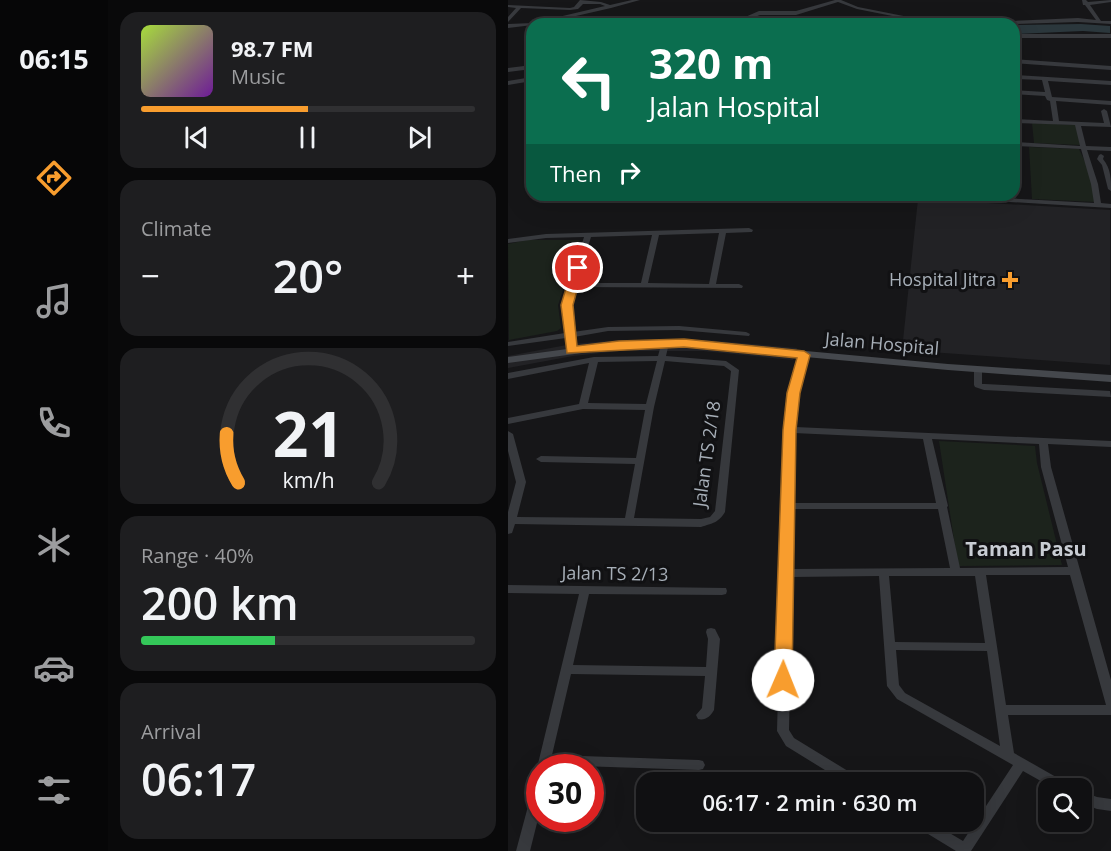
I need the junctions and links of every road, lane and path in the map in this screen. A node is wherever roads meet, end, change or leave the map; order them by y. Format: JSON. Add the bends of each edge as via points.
{"nodes":[{"id":1,"x":638,"y":0,"type":"edge"},
{"id":2,"x":1111,"y":0,"type":"edge"},
{"id":3,"x":582,"y":1,"type":"edge"},
{"id":4,"x":837,"y":1,"type":"edge"},
{"id":5,"x":1101,"y":1,"type":"edge"},
{"id":6,"x":1085,"y":2,"type":"edge"},
{"id":7,"x":508,"y":6,"type":"edge"},
{"id":8,"x":519,"y":7,"type":"junction"},
{"id":9,"x":611,"y":7,"type":"junction"},
{"id":10,"x":561,"y":18,"type":"edge"},
{"id":11,"x":746,"y":18,"type":"edge"},
{"id":12,"x":910,"y":18,"type":"edge"},
{"id":13,"x":508,"y":20,"type":"edge"},
{"id":14,"x":1099,"y":21,"type":"junction"},
{"id":15,"x":1020,"y":23,"type":"edge"},
{"id":16,"x":1111,"y":23,"type":"edge"},
{"id":17,"x":526,"y":25,"type":"edge"},
{"id":18,"x":508,"y":26,"type":"edge"},
{"id":19,"x":1020,"y":36,"type":"edge"},
{"id":20,"x":1111,"y":36,"type":"edge"},
{"id":21,"x":1020,"y":61,"type":"edge"},
{"id":22,"x":526,"y":68,"type":"edge"},
{"id":23,"x":1111,"y":68,"type":"edge"},
{"id":24,"x":508,"y":70,"type":"edge"},
{"id":25,"x":1020,"y":77,"type":"edge"},
{"id":26,"x":1045,"y":79,"type":"junction"},
{"id":27,"x":526,"y":80,"type":"edge"},
{"id":28,"x":508,"y":82,"type":"edge"},
{"id":29,"x":1111,"y":85,"type":"edge"},
{"id":30,"x":1020,"y":92,"type":"edge"},
{"id":31,"x":1047,"y":94,"type":"junction"},
{"id":32,"x":1053,"y":100,"type":"junction"},
{"id":33,"x":1111,"y":103,"type":"edge"},
{"id":34,"x":1104,"y":111,"type":"dead end"},
{"id":35,"x":1020,"y":121,"type":"edge"},
{"id":36,"x":1056,"y":123,"type":"junction"},
{"id":37,"x":1078,"y":124,"type":"junction"},
{"id":38,"x":1109,"y":125,"type":"edge"},
{"id":39,"x":1020,"y":144,"type":"edge"},
{"id":40,"x":1082,"y":147,"type":"junction"},
{"id":41,"x":1111,"y":149,"type":"edge"},
{"id":42,"x":1101,"y":156,"type":"dead end"},
{"id":43,"x":1096,"y":185,"type":"junction"},
{"id":44,"x":1110,"y":187,"type":"edge"},
{"id":45,"x":1020,"y":201,"type":"edge"},
{"id":46,"x":1098,"y":205,"type":"junction"},
{"id":47,"x":1111,"y":206,"type":"edge"},
{"id":48,"x":749,"y":230,"type":"dead end"},
{"id":49,"x":723,"y":231,"type":"junction"},
{"id":50,"x":656,"y":233,"type":"junction"},
{"id":51,"x":588,"y":235,"type":"junction"},
{"id":52,"x":508,"y":241,"type":"edge"},
{"id":53,"x":572,"y":285,"type":"junction"},
{"id":54,"x":644,"y":285,"type":"junction"},
{"id":55,"x":712,"y":286,"type":"junction"},
{"id":56,"x":739,"y":286,"type":"dead end"},
{"id":57,"x":568,"y":334,"type":"junction"},
{"id":58,"x":746,"y":334,"type":"dead end"},
{"id":59,"x":665,"y":343,"type":"junction"},
{"id":60,"x":508,"y":344,"type":"edge"},
{"id":61,"x":571,"y":350,"type":"junction"},
{"id":62,"x":804,"y":355,"type":"junction"},
{"id":63,"x":662,"y":358,"type":"junction"},
{"id":64,"x":508,"y":360,"type":"edge"},
{"id":65,"x":594,"y":360,"type":"junction"},
{"id":66,"x":978,"y":370,"type":"junction"},
{"id":67,"x":508,"y":376,"type":"edge"},
{"id":68,"x":1109,"y":379,"type":"edge"},
{"id":69,"x":1110,"y":395,"type":"edge"},
{"id":70,"x":583,"y":406,"type":"junction"},
{"id":71,"x":650,"y":407,"type":"junction"},
{"id":72,"x":508,"y":421,"type":"edge"},
{"id":73,"x":790,"y":430,"type":"junction"},
{"id":74,"x":508,"y":434,"type":"edge"},
{"id":75,"x":927,"y":437,"type":"junction"},
{"id":76,"x":1043,"y":443,"type":"junction"},
{"id":77,"x":1111,"y":444,"type":"edge"},
{"id":78,"x":541,"y":459,"type":"dead end"},
{"id":79,"x":641,"y":461,"type":"junction"},
{"id":80,"x":787,"y":506,"type":"junction"},
{"id":81,"x":943,"y":506,"type":"junction"},
{"id":82,"x":629,"y":521,"type":"junction"},
{"id":83,"x":509,"y":523,"type":"edge"},
{"id":84,"x":980,"y":571,"type":"junction"},
{"id":85,"x":1074,"y":571,"type":"junction"},
{"id":86,"x":956,"y":572,"type":"junction"},
{"id":87,"x":786,"y":573,"type":"junction"},
{"id":88,"x":884,"y":573,"type":"junction"},
{"id":89,"x":508,"y":589,"type":"edge"},
{"id":90,"x":585,"y":590,"type":"junction"},
{"id":91,"x":722,"y":591,"type":"dead end"},
{"id":92,"x":711,"y":632,"type":"dead end"},
{"id":93,"x":890,"y":646,"type":"junction"},
{"id":94,"x":992,"y":647,"type":"junction"},
{"id":95,"x":568,"y":669,"type":"junction"},
{"id":96,"x":712,"y":672,"type":"junction"},
{"id":97,"x":1111,"y":703,"type":"edge"},
{"id":98,"x":1003,"y":710,"type":"junction"},
{"id":99,"x":1111,"y":710,"type":"edge"},
{"id":100,"x":702,"y":715,"type":"dead end"},
{"id":101,"x":547,"y":754,"type":"edge"},
{"id":102,"x":1008,"y":757,"type":"junction"},
{"id":103,"x":604,"y":764,"type":"edge"},
{"id":104,"x":699,"y":765,"type":"dead end"},
{"id":105,"x":1020,"y":765,"type":"junction"},
{"id":106,"x":839,"y":772,"type":"edge"},
{"id":107,"x":1045,"y":778,"type":"edge"},
{"id":108,"x":1092,"y":801,"type":"edge"},
{"id":109,"x":1111,"y":805,"type":"edge"},
{"id":110,"x":528,"y":832,"type":"edge"},
{"id":111,"x":936,"y":832,"type":"edge"},
{"id":112,"x":964,"y":850,"type":"edge"},
{"id":113,"x":523,"y":851,"type":"edge"}],
"edges":[{"from":1,"to":9,"type":"street"},
{"from":2,"to":5,"type":"street"},
{"from":3,"to":8,"type":"street","via":[[570,9]]},
{"from":3,"to":9,"type":"street"},
{"from":4,"to":11,"type":"street","via":[[796,14],[759,13]]},
{"from":4,"to":12,"type":"street"},
{"from":5,"to":6,"type":"street"},
{"from":6,"to":14,"type":"street"},
{"from":7,"to":8,"type":"street"},
{"from":8,"to":13,"type":"street"},
{"from":9,"to":10,"type":"street"},
{"from":14,"to":15,"type":"street"},
{"from":14,"to":16,"type":"street"},
{"from":17,"to":18,"type":"street"},
{"from":19,"to":20,"type":"street"},
{"from":21,"to":23,"type":"street"},
{"from":22,"to":24,"type":"street"},
{"from":25,"to":26,"type":"street"},
{"from":26,"to":29,"type":"street"},
{"from":26,"to":31,"type":"street"},
{"from":27,"to":28,"type":"street"},
{"from":30,"to":31,"type":"street"},
{"from":31,"to":32,"type":"street"},
{"from":32,"to":33,"type":"street"},
{"from":32,"to":36,"type":"street"},
{"from":34,"to":38,"type":"street"},
{"from":35,"to":36,"type":"street"},
{"from":36,"to":37,"type":"street"},
{"from":37,"to":38,"type":"street"},
{"from":37,"to":40,"type":"street"},
{"from":39,"to":40,"type":"street"},
{"from":40,"to":41,"type":"street"},
{"from":40,"to":43,"type":"street"},
{"from":42,"to":44,"type":"street"},
{"from":43,"to":44,"type":"street"},
{"from":43,"to":46,"type":"street"},
{"from":45,"to":46,"type":"street"},
{"from":46,"to":47,"type":"street"},
{"from":48,"to":49,"type":"street"},
{"from":49,"to":50,"type":"street"},
{"from":49,"to":55,"type":"street"},
{"from":50,"to":51,"type":"street"},
{"from":50,"to":54,"type":"street"},
{"from":51,"to":52,"type":"street","via":[[534,236]]},
{"from":51,"to":53,"type":"street"},
{"from":53,"to":54,"type":"street"},
{"from":53,"to":57,"type":"street","via":[[567,305]]},
{"from":54,"to":55,"type":"street"},
{"from":55,"to":56,"type":"street"},
{"from":57,"to":58,"type":"street","via":[[655,328]]},
{"from":57,"to":60,"type":"street"},
{"from":57,"to":61,"type":"street"},
{"from":59,"to":61,"type":"street","name":"Jalan Hospital"},
{"from":59,"to":62,"type":"street","name":"Jalan Hospital"},
{"from":59,"to":63,"type":"street"},
{"from":61,"to":64,"type":"street","name":"Jalan Hospital"},
{"from":62,"to":66,"type":"street","name":"Jalan Hospital"},
{"from":62,"to":73,"type":"street"},
{"from":63,"to":65,"type":"street"},
{"from":63,"to":71,"type":"street"},
{"from":63,"to":82,"type":"street","name":"Jalan TS 2/18","via":[[726,364],[735,370],[720,512],[713,520],[701,523]]},
{"from":65,"to":67,"type":"street"},
{"from":65,"to":70,"type":"street"},
{"from":66,"to":68,"type":"street","name":"Jalan Hospital"},
{"from":66,"to":69,"type":"street","via":[[978,385],[984,387]]},
{"from":68,"to":69,"type":"street"},
{"from":70,"to":71,"type":"street"},
{"from":70,"to":72,"type":"street"},
{"from":71,"to":79,"type":"street"},
{"from":73,"to":75,"type":"street"},
{"from":73,"to":80,"type":"street"},
{"from":74,"to":83,"type":"street","via":[[521,482]]},
{"from":75,"to":76,"type":"street"},
{"from":75,"to":81,"type":"street"},
{"from":76,"to":77,"type":"street"},
{"from":76,"to":85,"type":"street"},
{"from":78,"to":79,"type":"street"},
{"from":79,"to":82,"type":"street"},
{"from":80,"to":81,"type":"street"},
{"from":80,"to":87,"type":"street"},
{"from":81,"to":86,"type":"street"},
{"from":82,"to":83,"type":"street","name":"Jalan TS 2/18"},
{"from":84,"to":85,"type":"street"},
{"from":84,"to":86,"type":"street"},
{"from":84,"to":94,"type":"street"},
{"from":85,"to":97,"type":"street"},
{"from":86,"to":88,"type":"street"},
{"from":87,"to":88,"type":"street"},
{"from":87,"to":106,"type":"street","via":[[783,731],[790,742]]},
{"from":88,"to":93,"type":"street"},
{"from":89,"to":90,"type":"street","name":"Jalan TS 2/13"},
{"from":90,"to":91,"type":"street","name":"Jalan TS 2/13"},
{"from":90,"to":95,"type":"street"},
{"from":92,"to":96,"type":"street"},
{"from":93,"to":94,"type":"street"},
{"from":93,"to":102,"type":"street","via":[[893,686],[901,696]]},
{"from":94,"to":98,"type":"street"},
{"from":95,"to":96,"type":"street"},
{"from":95,"to":101,"type":"street"},
{"from":96,"to":100,"type":"street","via":[[708,710]]},
{"from":98,"to":99,"type":"street"},
{"from":98,"to":102,"type":"street"},
{"from":102,"to":105,"type":"street"},
{"from":103,"to":104,"type":"street"},
{"from":105,"to":107,"type":"street"},
{"from":105,"to":112,"type":"street"},
{"from":108,"to":109,"type":"street"},
{"from":110,"to":113,"type":"street"},
{"from":111,"to":112,"type":"street"}]}
